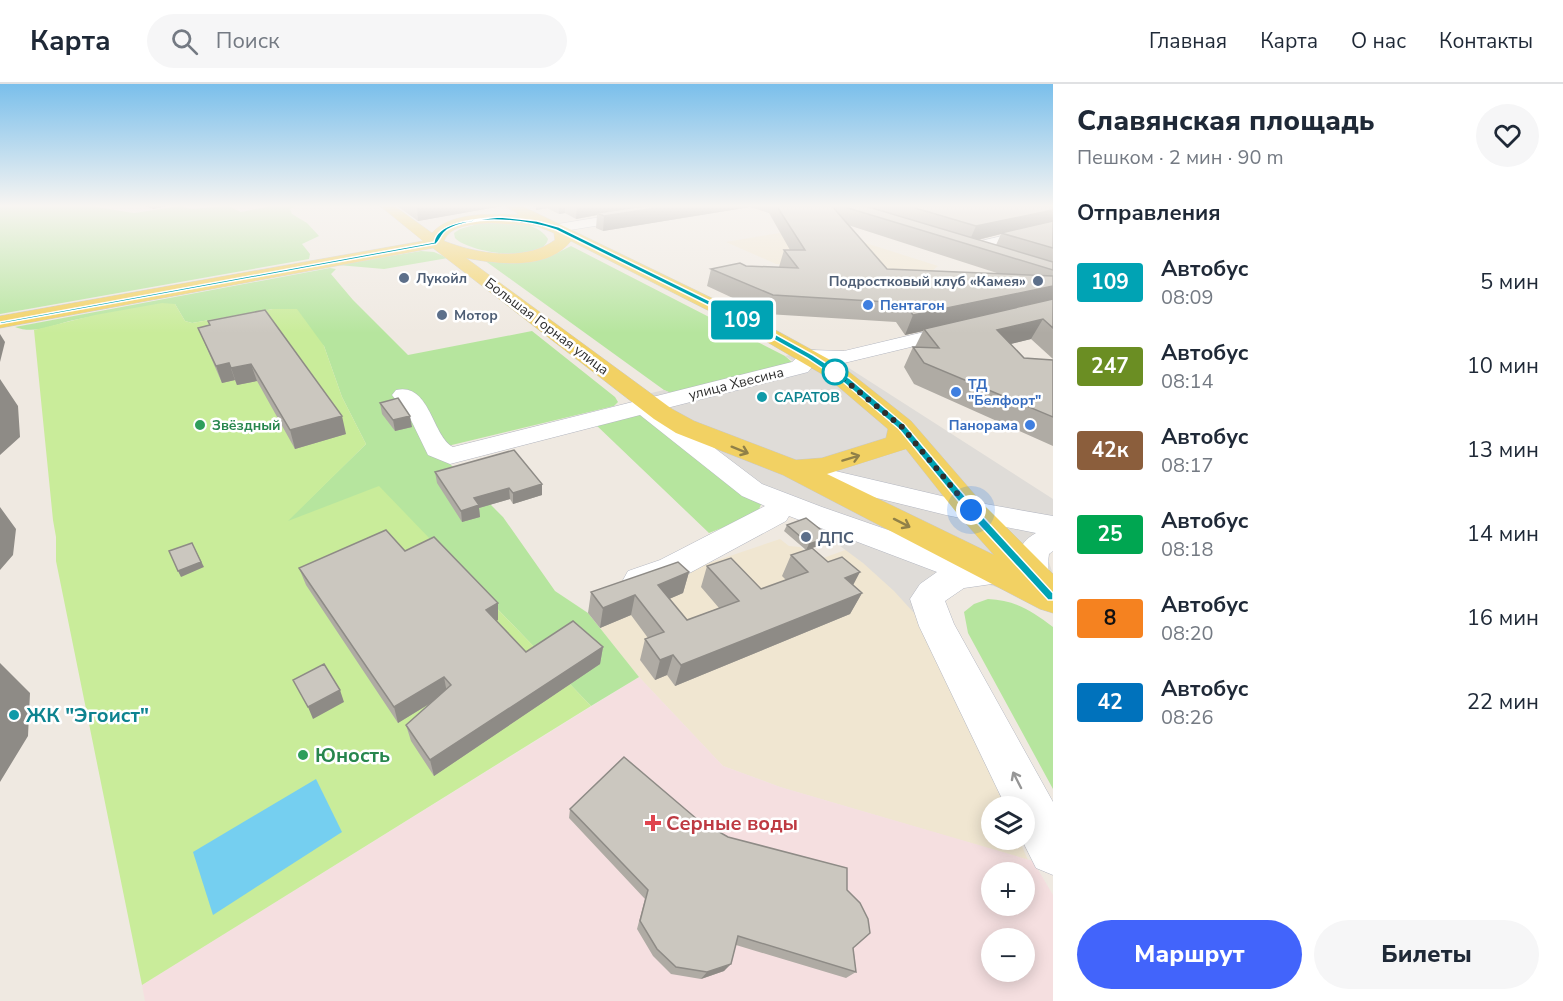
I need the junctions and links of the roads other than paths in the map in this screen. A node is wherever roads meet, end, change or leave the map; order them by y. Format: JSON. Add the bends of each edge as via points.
{"nodes":[{"id":1,"x":411,"y":248,"type":"edge"},
{"id":2,"x":437,"y":248,"type":"edge"},
{"id":3,"x":444,"y":248,"type":"edge"},
{"id":4,"x":551,"y":248,"type":"edge"},
{"id":5,"x":598,"y":248,"type":"edge"},
{"id":6,"x":969,"y":248,"type":"edge"},
{"id":7,"x":993,"y":255,"type":"edge"},
{"id":8,"x":0,"y":322,"type":"edge"},
{"id":9,"x":984,"y":324,"type":"edge"},
{"id":10,"x":810,"y":356,"type":"junction"},
{"id":11,"x":404,"y":395,"type":"dead end"},
{"id":12,"x":648,"y":405,"type":"junction"},
{"id":13,"x":902,"y":427,"type":"junction"},
{"id":14,"x":793,"y":469,"type":"junction"},
{"id":15,"x":782,"y":502,"type":"junction"},
{"id":16,"x":971,"y":510,"type":"junction"},
{"id":17,"x":1053,"y":526,"type":"edge"},
{"id":18,"x":1053,"y":538,"type":"edge"},
{"id":19,"x":1025,"y":585,"type":"edge"},
{"id":20,"x":617,"y":589,"type":"edge"},
{"id":21,"x":1053,"y":851,"type":"edge"}],
"edges":[{"from":1,"to":8,"type":"main road"},
{"from":2,"to":12,"type":"street"},
{"from":3,"to":4,"type":"main road","via":[[509,258],[532,256]]},
{"from":5,"to":10,"type":"main road"},
{"from":6,"to":7,"type":"street"},
{"from":9,"to":10,"type":"street","via":[[844,357]]},
{"from":10,"to":12,"type":"street","name":"улица Хвесина","via":[[800,368]]},
{"from":10,"to":13,"type":"main road","via":[[857,388]]},
{"from":11,"to":12,"type":"street","name":"улица Хвесина","via":[[422,417],[437,449],[450,456]]},
{"from":12,"to":14,"type":"main road","one_way":true,"via":[[685,427]]},
{"from":12,"to":15,"type":"street","via":[[752,490]]},
{"from":14,"to":13,"type":"main road","one_way":true,"via":[[825,466],[898,443]]},
{"from":13,"to":16,"type":"main road"},
{"from":14,"to":16,"type":"street"},
{"from":14,"to":19,"type":"main road","one_way":true},
{"from":15,"to":19,"type":"street"},
{"from":15,"to":20,"type":"street","via":[[775,514],[672,568]]},
{"from":16,"to":17,"type":"street"},
{"from":16,"to":19,"type":"main road"},
{"from":18,"to":19,"type":"street","via":[[1040,543],[1034,551]]},
{"from":21,"to":19,"type":"street","one_way":true,"via":[[937,626],[927,599],[944,582]]}]}
